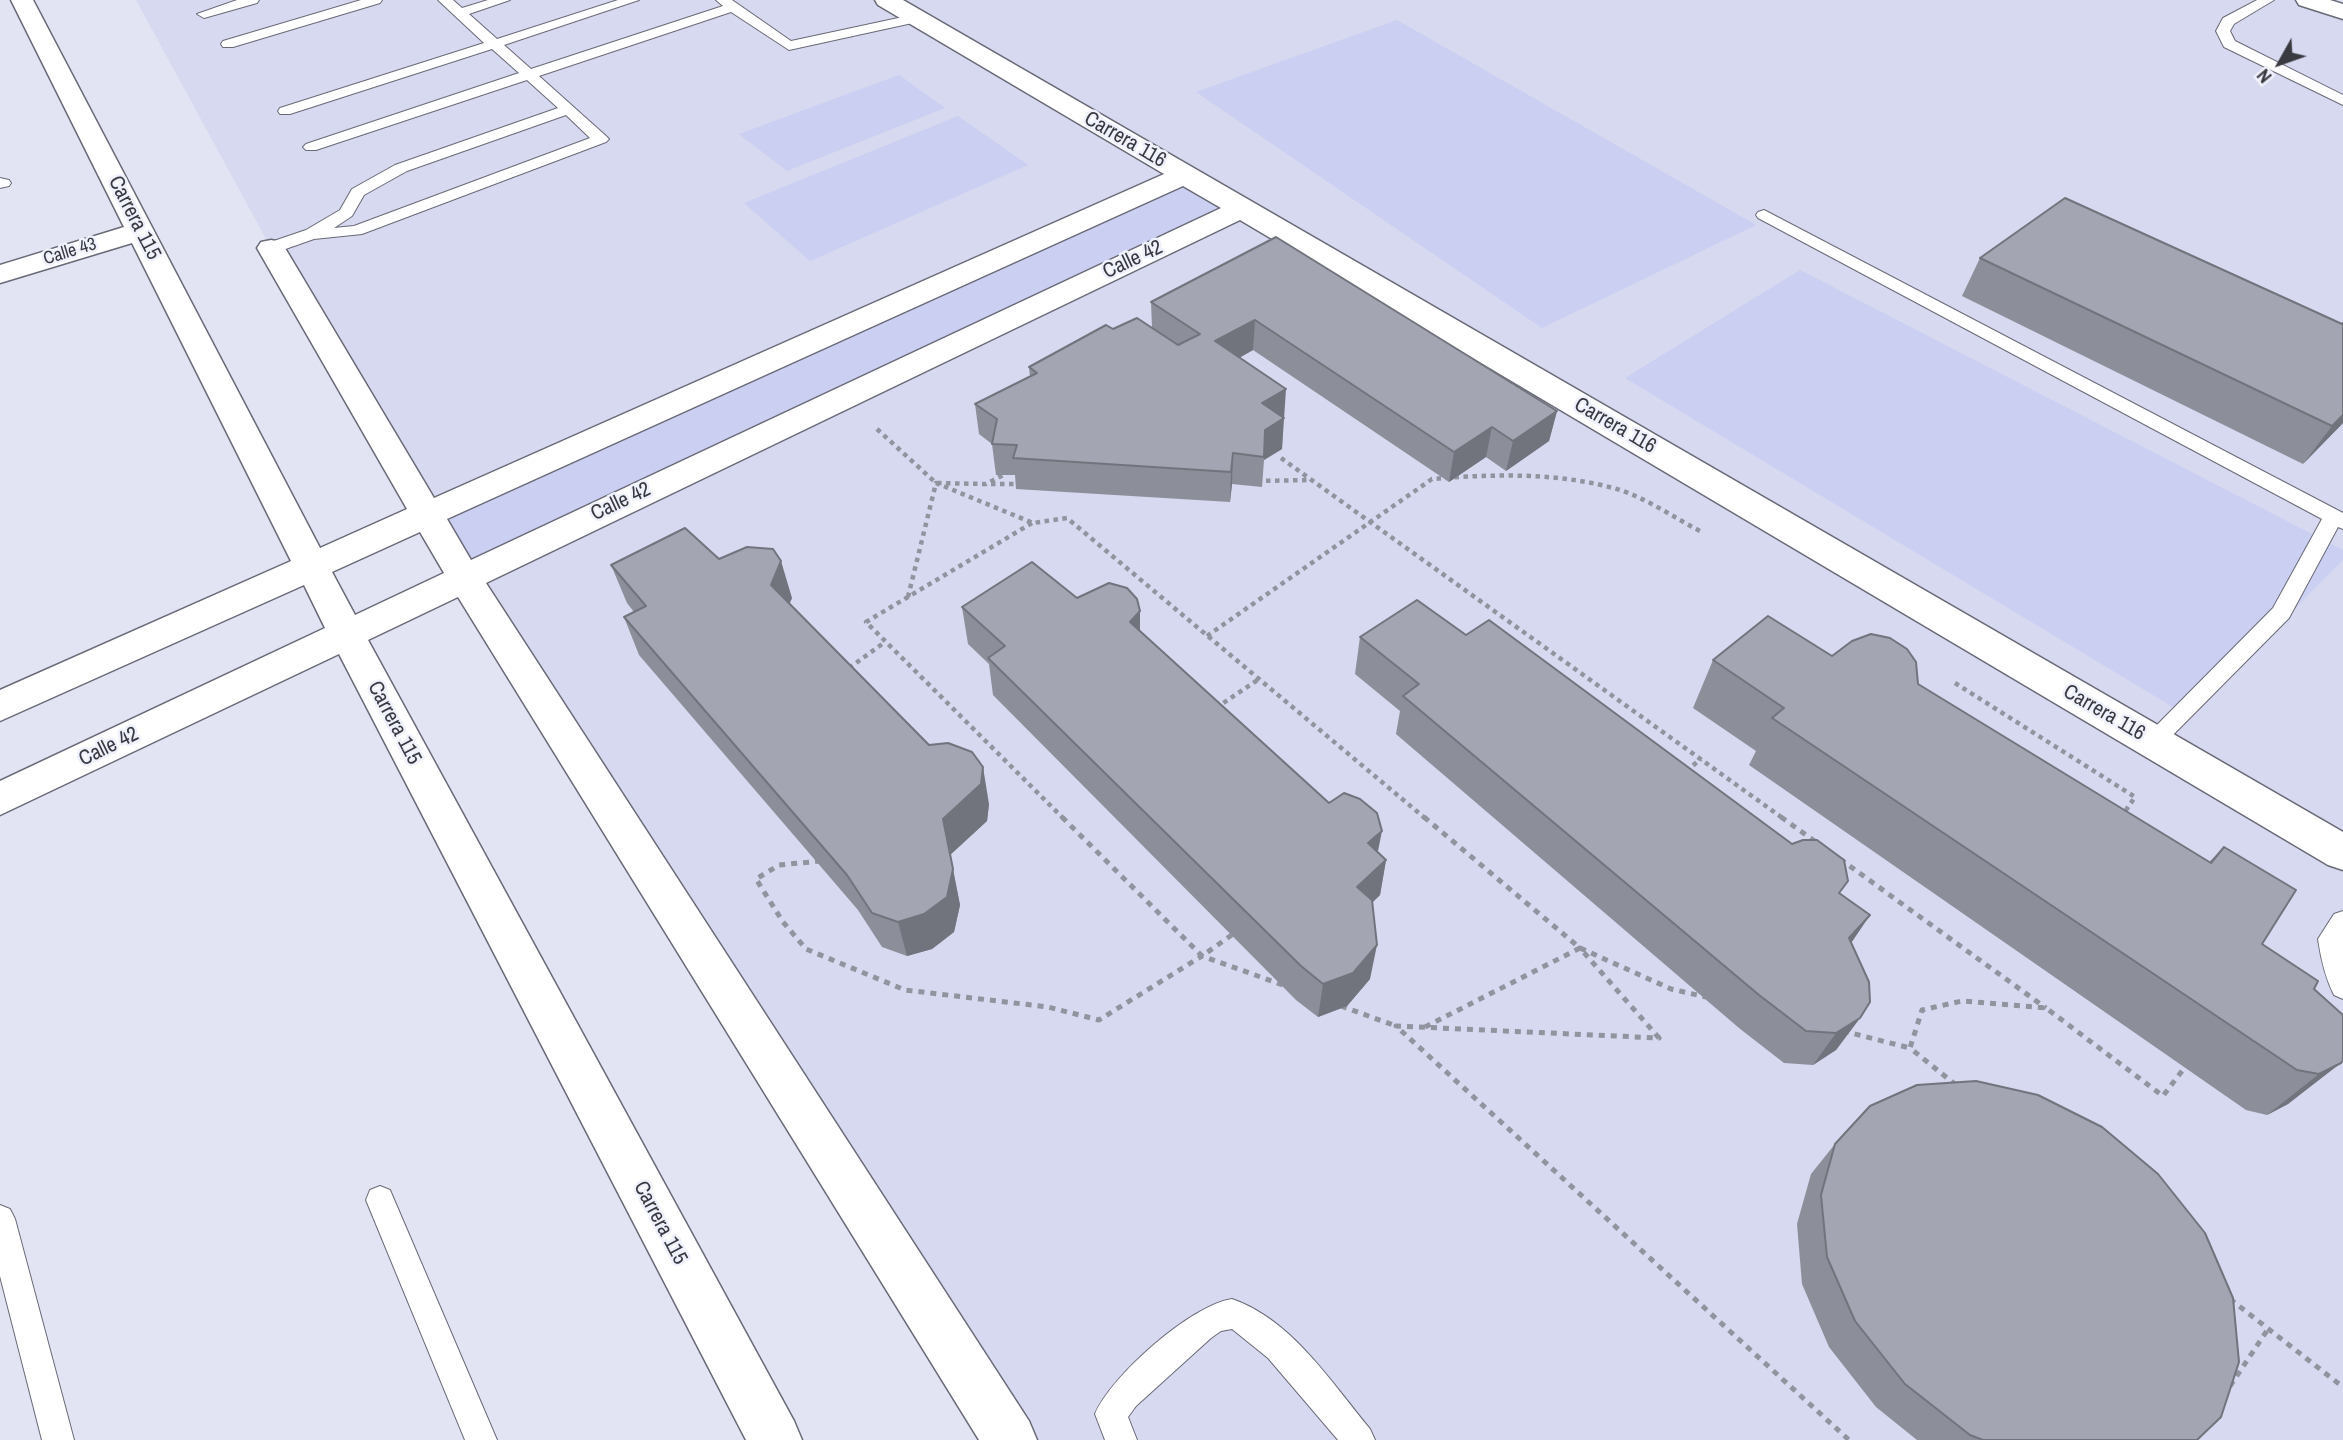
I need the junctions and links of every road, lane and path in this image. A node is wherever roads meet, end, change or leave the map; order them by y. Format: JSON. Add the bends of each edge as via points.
{"nodes":[{"id":1,"x":22,"y":0,"type":"edge"},
{"id":2,"x":252,"y":0,"type":"edge"},
{"id":3,"x":376,"y":0,"type":"edge"},
{"id":4,"x":445,"y":0,"type":"edge"},
{"id":5,"x":503,"y":0,"type":"edge"},
{"id":6,"x":632,"y":0,"type":"edge"},
{"id":7,"x":886,"y":0,"type":"edge"},
{"id":8,"x":2267,"y":0,"type":"edge"},
{"id":9,"x":2307,"y":0,"type":"edge"},
{"id":10,"x":728,"y":4,"type":"edge"},
{"id":11,"x":2343,"y":12,"type":"edge"},
{"id":12,"x":459,"y":13,"type":"junction"},
{"id":13,"x":204,"y":14,"type":"dead end"},
{"id":14,"x":917,"y":18,"type":"junction"},
{"id":15,"x":228,"y":44,"type":"dead end"},
{"id":16,"x":494,"y":44,"type":"junction"},
{"id":17,"x":528,"y":75,"type":"junction"},
{"id":18,"x":2343,"y":101,"type":"edge"},
{"id":19,"x":567,"y":110,"type":"junction"},
{"id":20,"x":285,"y":111,"type":"dead end"},
{"id":21,"x":311,"y":147,"type":"dead end"},
{"id":22,"x":1185,"y":175,"type":"junction"},
{"id":23,"x":1243,"y":208,"type":"junction"},
{"id":24,"x":1764,"y":215,"type":"dead end"},
{"id":25,"x":141,"y":231,"type":"junction"},
{"id":26,"x":312,"y":234,"type":"junction"},
{"id":27,"x":271,"y":248,"type":"joint"},
{"id":28,"x":0,"y":274,"type":"edge"},
{"id":29,"x":876,"y":428,"type":"dead end"},
{"id":30,"x":1278,"y":456,"type":"edge"},
{"id":31,"x":1448,"y":469,"type":"edge"},
{"id":32,"x":1011,"y":471,"type":"edge"},
{"id":33,"x":1459,"y":477,"type":"junction"},
{"id":34,"x":1312,"y":480,"type":"junction"},
{"id":35,"x":1244,"y":481,"type":"edge"},
{"id":36,"x":936,"y":483,"type":"junction"},
{"id":37,"x":986,"y":484,"type":"junction"},
{"id":38,"x":1027,"y":484,"type":"edge"},
{"id":39,"x":426,"y":515,"type":"junction"},
{"id":40,"x":2338,"y":520,"type":"edge"},
{"id":41,"x":1372,"y":522,"type":"junction"},
{"id":42,"x":1033,"y":523,"type":"junction"},
{"id":43,"x":1707,"y":534,"type":"dead end"},
{"id":44,"x":312,"y":566,"type":"junction"},
{"id":45,"x":464,"y":577,"type":"junction"},
{"id":46,"x":908,"y":597,"type":"junction"},
{"id":47,"x":346,"y":633,"type":"junction"},
{"id":48,"x":1208,"y":636,"type":"junction"},
{"id":49,"x":886,"y":642,"type":"junction"},
{"id":50,"x":840,"y":675,"type":"edge"},
{"id":51,"x":1948,"y":678,"type":"dead end"},
{"id":52,"x":1259,"y":679,"type":"junction"},
{"id":53,"x":0,"y":706,"type":"edge"},
{"id":54,"x":1205,"y":715,"type":"edge"},
{"id":55,"x":2152,"y":742,"type":"junction"},
{"id":56,"x":1701,"y":759,"type":"junction"},
{"id":57,"x":1681,"y":774,"type":"edge"},
{"id":58,"x":0,"y":799,"type":"edge"},
{"id":59,"x":2116,"y":825,"type":"edge"},
{"id":60,"x":1823,"y":847,"type":"edge"},
{"id":61,"x":2343,"y":853,"type":"edge"},
{"id":62,"x":1835,"y":855,"type":"edge"},
{"id":63,"x":825,"y":860,"type":"edge"},
{"id":64,"x":2343,"y":922,"type":"edge"},
{"id":65,"x":1245,"y":925,"type":"edge"},
{"id":66,"x":1580,"y":948,"type":"junction"},
{"id":67,"x":1202,"y":956,"type":"junction"},
{"id":68,"x":1690,"y":982,"type":"edge"},
{"id":69,"x":2343,"y":987,"type":"edge"},
{"id":70,"x":1293,"y":988,"type":"edge"},
{"id":71,"x":1680,"y":991,"type":"junction"},
{"id":72,"x":1707,"y":998,"type":"edge"},
{"id":73,"x":1331,"y":1002,"type":"edge"},
{"id":74,"x":2046,"y":1008,"type":"junction"},
{"id":75,"x":1396,"y":1026,"type":"junction"},
{"id":76,"x":1425,"y":1027,"type":"junction"},
{"id":77,"x":1829,"y":1028,"type":"edge"},
{"id":78,"x":1910,"y":1048,"type":"junction"},
{"id":79,"x":2197,"y":1052,"type":"edge"},
{"id":80,"x":1961,"y":1088,"type":"edge"},
{"id":81,"x":380,"y":1200,"type":"dead end"},
{"id":82,"x":0,"y":1219,"type":"edge"},
{"id":83,"x":2226,"y":1296,"type":"edge"},
{"id":84,"x":2268,"y":1329,"type":"junction"},
{"id":85,"x":2343,"y":1387,"type":"edge"},
{"id":86,"x":2223,"y":1395,"type":"edge"},
{"id":87,"x":764,"y":1435,"type":"edge"},
{"id":88,"x":58,"y":1440,"type":"edge"},
{"id":89,"x":481,"y":1440,"type":"edge"},
{"id":90,"x":1010,"y":1440,"type":"edge"},
{"id":91,"x":1121,"y":1440,"type":"edge"},
{"id":92,"x":1359,"y":1440,"type":"edge"},
{"id":93,"x":1849,"y":1440,"type":"edge"}],
"edges":[{"from":1,"to":25,"type":"street","name":"Carrera 115"},
{"from":2,"to":13,"type":"lane"},
{"from":3,"to":15,"type":"lane"},
{"from":4,"to":12,"type":"lane"},
{"from":5,"to":12,"type":"lane"},
{"from":6,"to":16,"type":"lane"},
{"from":7,"to":14,"type":"street","name":"Carrera 116"},
{"from":8,"to":18,"type":"lane","via":[[2228,21],[2223,31],[2229,44]]},
{"from":9,"to":11,"type":"street"},
{"from":10,"to":14,"type":"lane","via":[[789,47]]},
{"from":10,"to":17,"type":"lane"},
{"from":12,"to":16,"type":"lane"},
{"from":14,"to":22,"type":"street","name":"Carrera 116"},
{"from":16,"to":17,"type":"lane"},
{"from":16,"to":20,"type":"lane"},
{"from":17,"to":19,"type":"lane"},
{"from":17,"to":21,"type":"lane"},
{"from":19,"to":26,"type":"lane","via":[[401,168],[358,192],[346,213]]},
{"from":19,"to":26,"type":"lane","via":[[601,139],[356,231]]},
{"from":22,"to":23,"type":"street","name":"Carrera 116"},
{"from":22,"to":39,"type":"street"},
{"from":23,"to":45,"type":"street","name":"Calle 42"},
{"from":23,"to":55,"type":"street","name":"Carrera 116"},
{"from":24,"to":40,"type":"lane"},
{"from":25,"to":28,"type":"street","name":"Calle 43"},
{"from":25,"to":44,"type":"street","name":"Carrera 115"},
{"from":26,"to":27,"type":"lane"},
{"from":27,"to":39,"type":"street"},
{"from":29,"to":36,"type":"path"},
{"from":30,"to":34,"type":"path"},
{"from":31,"to":33,"type":"path"},
{"from":32,"to":37,"type":"path"},
{"from":33,"to":41,"type":"path","via":[[1432,479]]},
{"from":33,"to":43,"type":"path","via":[[1563,477],[1622,491]]},
{"from":34,"to":35,"type":"path"},
{"from":34,"to":41,"type":"path"},
{"from":36,"to":37,"type":"path"},
{"from":36,"to":42,"type":"path"},
{"from":36,"to":46,"type":"path"},
{"from":37,"to":38,"type":"path"},
{"from":39,"to":44,"type":"street"},
{"from":39,"to":45,"type":"street"},
{"from":40,"to":55,"type":"lane","via":[[2281,612]]},
{"from":41,"to":48,"type":"path"},
{"from":41,"to":56,"type":"path"},
{"from":42,"to":46,"type":"path"},
{"from":42,"to":48,"type":"path","via":[[1067,518]]},
{"from":44,"to":47,"type":"street","name":"Carrera 115"},
{"from":44,"to":53,"type":"street"},
{"from":45,"to":47,"type":"street","name":"Calle 42"},
{"from":45,"to":90,"type":"street"},
{"from":46,"to":49,"type":"path","via":[[866,622]]},
{"from":47,"to":58,"type":"street","name":"Calle 42"},
{"from":47,"to":87,"type":"street","name":"Carrera 115"},
{"from":48,"to":52,"type":"path"},
{"from":49,"to":50,"type":"path"},
{"from":49,"to":67,"type":"path"},
{"from":51,"to":59,"type":"path","via":[[2135,797]]},
{"from":52,"to":54,"type":"path"},
{"from":52,"to":66,"type":"path"},
{"from":55,"to":61,"type":"street","name":"Carrera 116"},
{"from":56,"to":57,"type":"path"},
{"from":56,"to":60,"type":"path"},
{"from":62,"to":74,"type":"path"},
{"from":63,"to":67,"type":"path","via":[[779,865],[756,879],[806,949],[905,990],[1048,1007],[1098,1020]]},
{"from":64,"to":69,"type":"lane","via":[[2331,939]]},
{"from":65,"to":67,"type":"path"},
{"from":66,"to":71,"type":"path"},
{"from":66,"to":76,"type":"path"},
{"from":66,"to":76,"type":"path","via":[[1659,1038]]},
{"from":67,"to":70,"type":"path"},
{"from":68,"to":71,"type":"path"},
{"from":71,"to":72,"type":"path"},
{"from":73,"to":75,"type":"path"},
{"from":74,"to":78,"type":"path","via":[[1962,1001],[1922,1010]]},
{"from":74,"to":79,"type":"path","via":[[2163,1096]]},
{"from":75,"to":76,"type":"path"},
{"from":75,"to":93,"type":"path"},
{"from":77,"to":78,"type":"path"},
{"from":78,"to":80,"type":"path"},
{"from":81,"to":89,"type":"lane"},
{"from":82,"to":88,"type":"lane"},
{"from":83,"to":84,"type":"path"},
{"from":84,"to":85,"type":"path"},
{"from":84,"to":86,"type":"path"},
{"from":91,"to":92,"type":"lane","via":[[1111,1414],[1125,1392],[1210,1319],[1233,1314],[1253,1322],[1270,1338]]}]}
